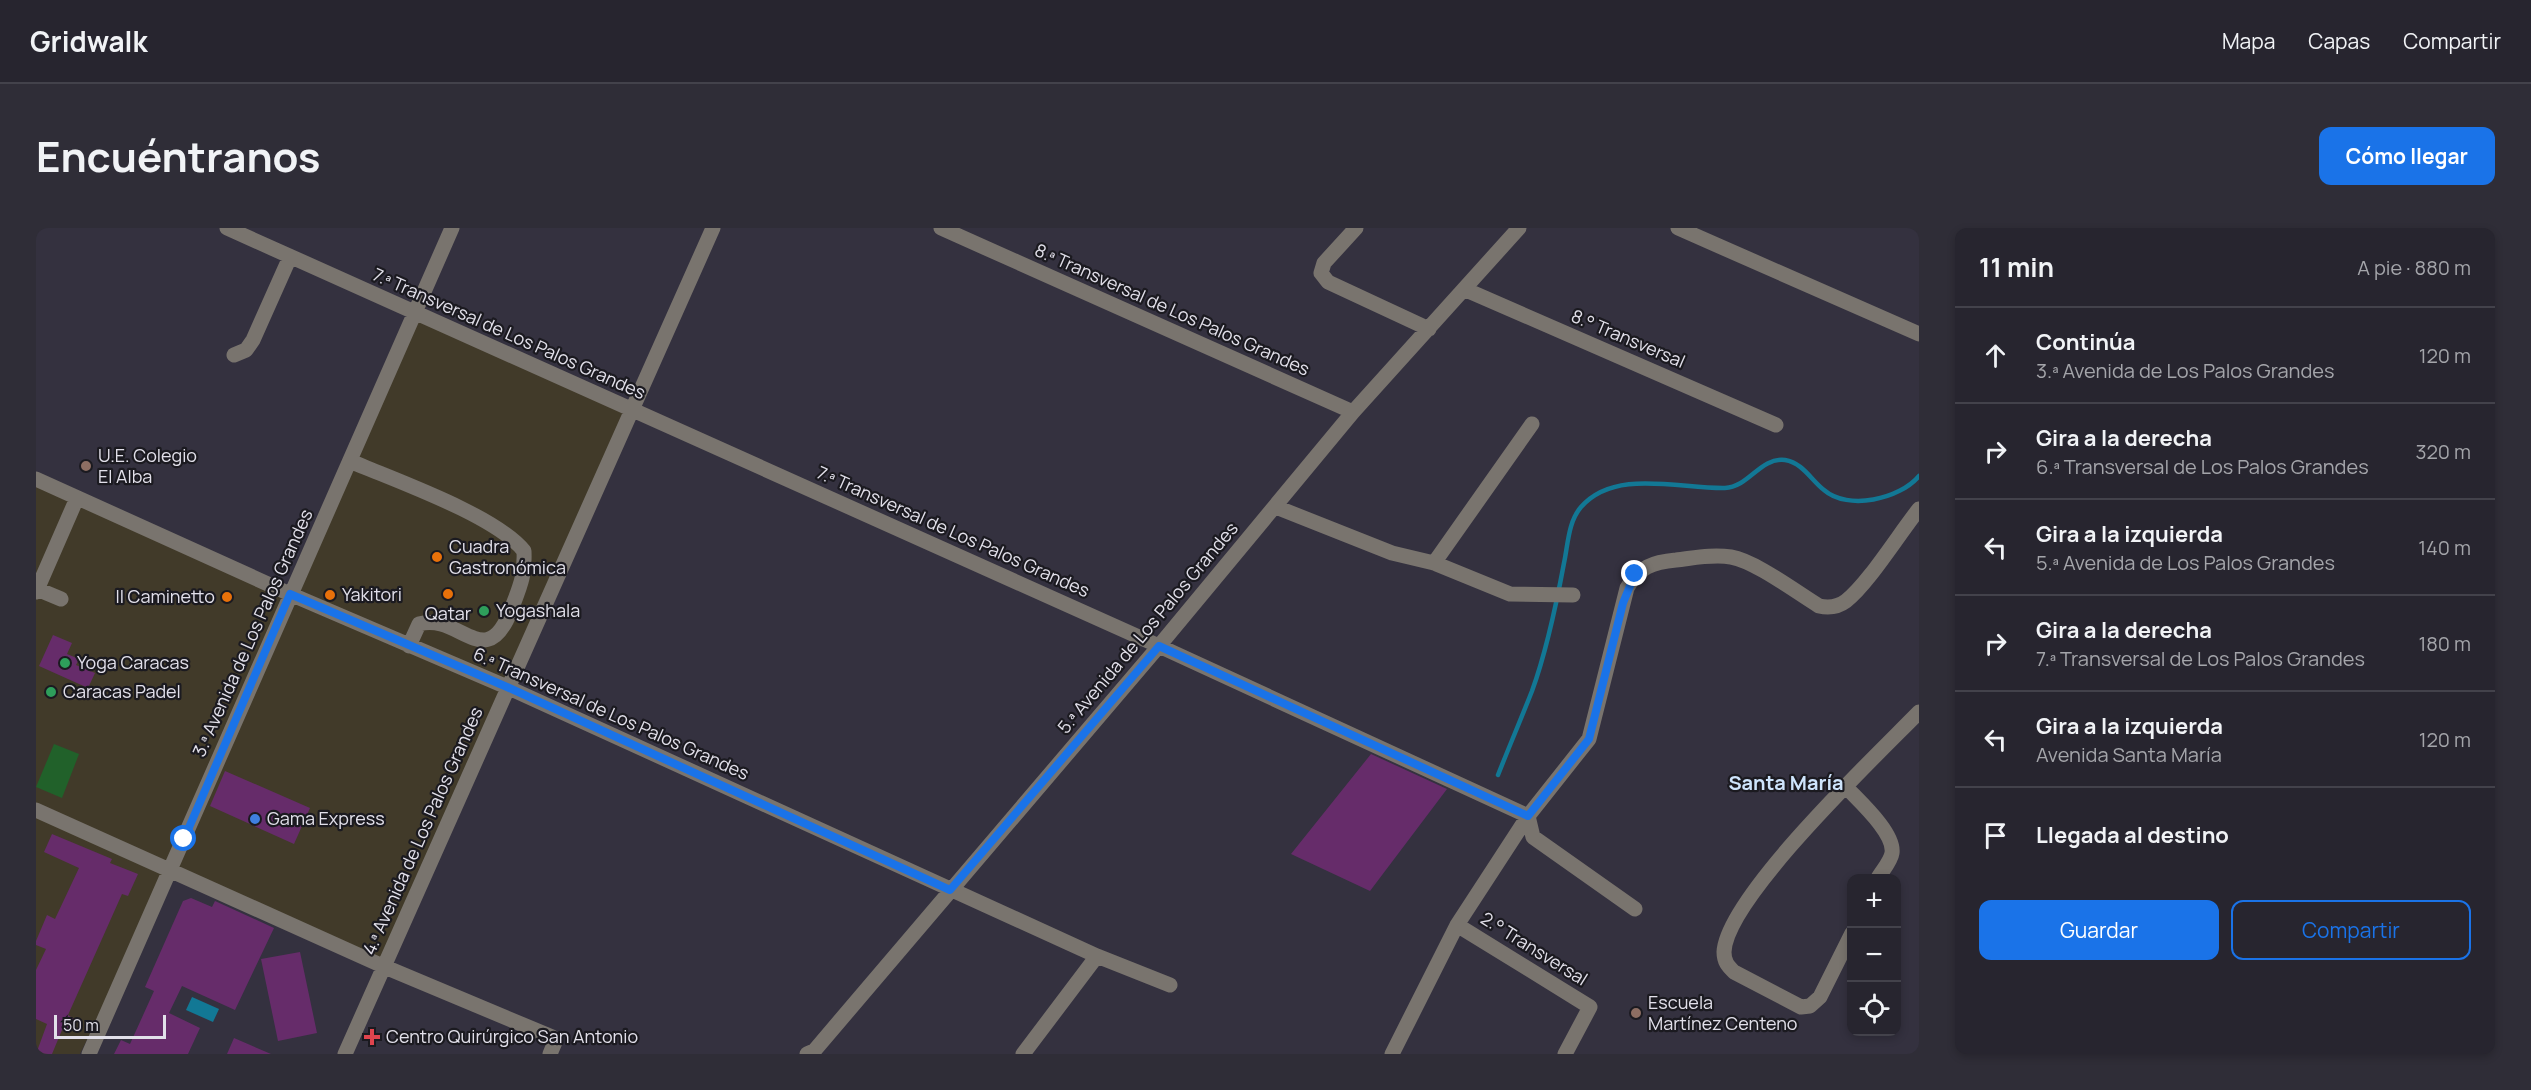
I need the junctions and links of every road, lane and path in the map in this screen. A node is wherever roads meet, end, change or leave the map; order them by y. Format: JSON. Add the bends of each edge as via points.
{"nodes":[{"id":1,"x":226,"y":228,"type":"edge"},
{"id":2,"x":452,"y":228,"type":"edge"},
{"id":3,"x":713,"y":228,"type":"edge"},
{"id":4,"x":941,"y":228,"type":"edge"},
{"id":5,"x":1356,"y":228,"type":"edge"},
{"id":6,"x":1519,"y":228,"type":"edge"},
{"id":7,"x":1678,"y":228,"type":"edge"},
{"id":8,"x":290,"y":257,"type":"junction"},
{"id":9,"x":1464,"y":289,"type":"junction"},
{"id":10,"x":413,"y":313,"type":"junction"},
{"id":11,"x":1428,"y":329,"type":"junction"},
{"id":12,"x":1919,"y":334,"type":"edge"},
{"id":13,"x":234,"y":355,"type":"dead end"},
{"id":14,"x":631,"y":410,"type":"junction"},
{"id":15,"x":1353,"y":412,"type":"junction"},
{"id":16,"x":1532,"y":424,"type":"dead end"},
{"id":17,"x":1776,"y":424,"type":"dead end"},
{"id":18,"x":350,"y":461,"type":"junction"},
{"id":19,"x":36,"y":479,"type":"edge"},
{"id":20,"x":78,"y":498,"type":"junction"},
{"id":21,"x":1276,"y":507,"type":"junction"},
{"id":22,"x":1919,"y":509,"type":"edge"},
{"id":23,"x":1434,"y":563,"type":"junction"},
{"id":24,"x":37,"y":590,"type":"edge"},
{"id":25,"x":290,"y":594,"type":"junction"},
{"id":26,"x":1573,"y":595,"type":"dead end"},
{"id":27,"x":61,"y":599,"type":"dead end"},
{"id":28,"x":409,"y":646,"type":"junction"},
{"id":29,"x":1159,"y":646,"type":"junction"},
{"id":30,"x":507,"y":687,"type":"junction"},
{"id":31,"x":1919,"y":712,"type":"edge"},
{"id":32,"x":1846,"y":787,"type":"junction"},
{"id":33,"x":36,"y":810,"type":"edge"},
{"id":34,"x":1528,"y":816,"type":"junction"},
{"id":35,"x":170,"y":871,"type":"junction"},
{"id":36,"x":1881,"y":874,"type":"edge"},
{"id":37,"x":950,"y":890,"type":"junction"},
{"id":38,"x":1635,"y":909,"type":"dead end"},
{"id":39,"x":1457,"y":925,"type":"junction"},
{"id":40,"x":1847,"y":941,"type":"edge"},
{"id":41,"x":1096,"y":956,"type":"junction"},
{"id":42,"x":385,"y":967,"type":"junction"},
{"id":43,"x":1170,"y":985,"type":"dead end"},
{"id":44,"x":552,"y":1048,"type":"edge"},
{"id":45,"x":813,"y":1053,"type":"edge"},
{"id":46,"x":89,"y":1054,"type":"edge"},
{"id":47,"x":345,"y":1054,"type":"edge"},
{"id":48,"x":1023,"y":1054,"type":"edge"},
{"id":49,"x":1392,"y":1054,"type":"edge"},
{"id":50,"x":1565,"y":1054,"type":"edge"}],
"edges":[{"from":1,"to":8,"type":"street","name":"7.ª Transversal de Los Palos Grandes"},
{"from":2,"to":10,"type":"street","name":"3.ª Avenida de Los Palos Grandes"},
{"from":3,"to":14,"type":"street","name":"4.ª Avenida de Los Palos Grandes"},
{"from":4,"to":15,"type":"street","name":"8.ª Transversal de Los Palos Grandes"},
{"from":5,"to":11,"type":"street","via":[[1324,263],[1321,273],[1328,282]]},
{"from":6,"to":9,"type":"street","name":"5.ª Avenida de Los Palos Grandes"},
{"from":7,"to":12,"type":"street"},
{"from":8,"to":10,"type":"street","name":"7.ª Transversal de Los Palos Grandes"},
{"from":8,"to":13,"type":"street","via":[[253,340],[246,350]]},
{"from":9,"to":11,"type":"street","name":"5.ª Avenida de Los Palos Grandes"},
{"from":9,"to":17,"type":"street","name":"8.° Transversal"},
{"from":10,"to":14,"type":"street","name":"7.ª Transversal de Los Palos Grandes"},
{"from":10,"to":18,"type":"street","name":"3.ª Avenida de Los Palos Grandes"},
{"from":11,"to":15,"type":"street","name":"5.ª Avenida de Los Palos Grandes"},
{"from":14,"to":29,"type":"street","name":"7.ª Transversal de Los Palos Grandes"},
{"from":14,"to":30,"type":"street","name":"4.ª Avenida de Los Palos Grandes"},
{"from":15,"to":21,"type":"street","name":"5.ª Avenida de Los Palos Grandes"},
{"from":16,"to":23,"type":"street"},
{"from":18,"to":25,"type":"street","name":"3.ª Avenida de Los Palos Grandes"},
{"from":18,"to":28,"type":"street","via":[[468,511],[506,534],[524,551],[525,575],[500,634],[489,640],[475,639],[430,621],[419,624]]},
{"from":19,"to":20,"type":"street","name":"6.ª Transversal de Los Palos Grandes"},
{"from":20,"to":24,"type":"street"},
{"from":20,"to":25,"type":"street","name":"6.ª Transversal de Los Palos Grandes"},
{"from":21,"to":23,"type":"street","via":[[1392,553]]},
{"from":21,"to":29,"type":"street","name":"5.ª Avenida de Los Palos Grandes"},
{"from":22,"to":34,"type":"street","via":[[1861,585],[1838,605],[1827,608],[1733,557],[1659,561],[1635,574],[1623,603],[1589,739]]},
{"from":23,"to":26,"type":"street","via":[[1510,594]]},
{"from":24,"to":27,"type":"street"},
{"from":25,"to":28,"type":"street","name":"6.ª Transversal de Los Palos Grandes"},
{"from":25,"to":35,"type":"street","name":"3.ª Avenida de Los Palos Grandes"},
{"from":28,"to":30,"type":"street","name":"6.ª Transversal de Los Palos Grandes"},
{"from":29,"to":34,"type":"street","name":"7.ª Transversal de Los Palos Grandes"},
{"from":29,"to":37,"type":"street","name":"5.ª Avenida de Los Palos Grandes"},
{"from":30,"to":37,"type":"street","name":"6.ª Transversal de Los Palos Grandes"},
{"from":30,"to":42,"type":"street","name":"4.ª Avenida de Los Palos Grandes"},
{"from":31,"to":32,"type":"street"},
{"from":32,"to":36,"type":"street","via":[[1890,840],[1892,853]]},
{"from":32,"to":40,"type":"street","via":[[1785,850],[1754,894],[1729,936],[1725,963],[1734,972],[1801,1007],[1810,1006],[1820,997]]},
{"from":33,"to":35,"type":"street"},
{"from":34,"to":38,"type":"street","via":[[1533,837]]},
{"from":34,"to":39,"type":"street"},
{"from":35,"to":42,"type":"street"},
{"from":35,"to":46,"type":"street","name":"3.ª Avenida de Los Palos Grandes"},
{"from":37,"to":41,"type":"street","name":"6.ª Transversal de Los Palos Grandes"},
{"from":37,"to":45,"type":"street","name":"5.ª Avenida de Los Palos Grandes"},
{"from":39,"to":49,"type":"street"},
{"from":39,"to":50,"type":"street","name":"2.° Transversal","via":[[1590,1007]]},
{"from":41,"to":43,"type":"street","name":"6.ª Transversal de Los Palos Grandes"},
{"from":41,"to":48,"type":"street"},
{"from":42,"to":44,"type":"street","via":[[552,1037]]},
{"from":42,"to":47,"type":"street","name":"4.ª Avenida de Los Palos Grandes"}]}
